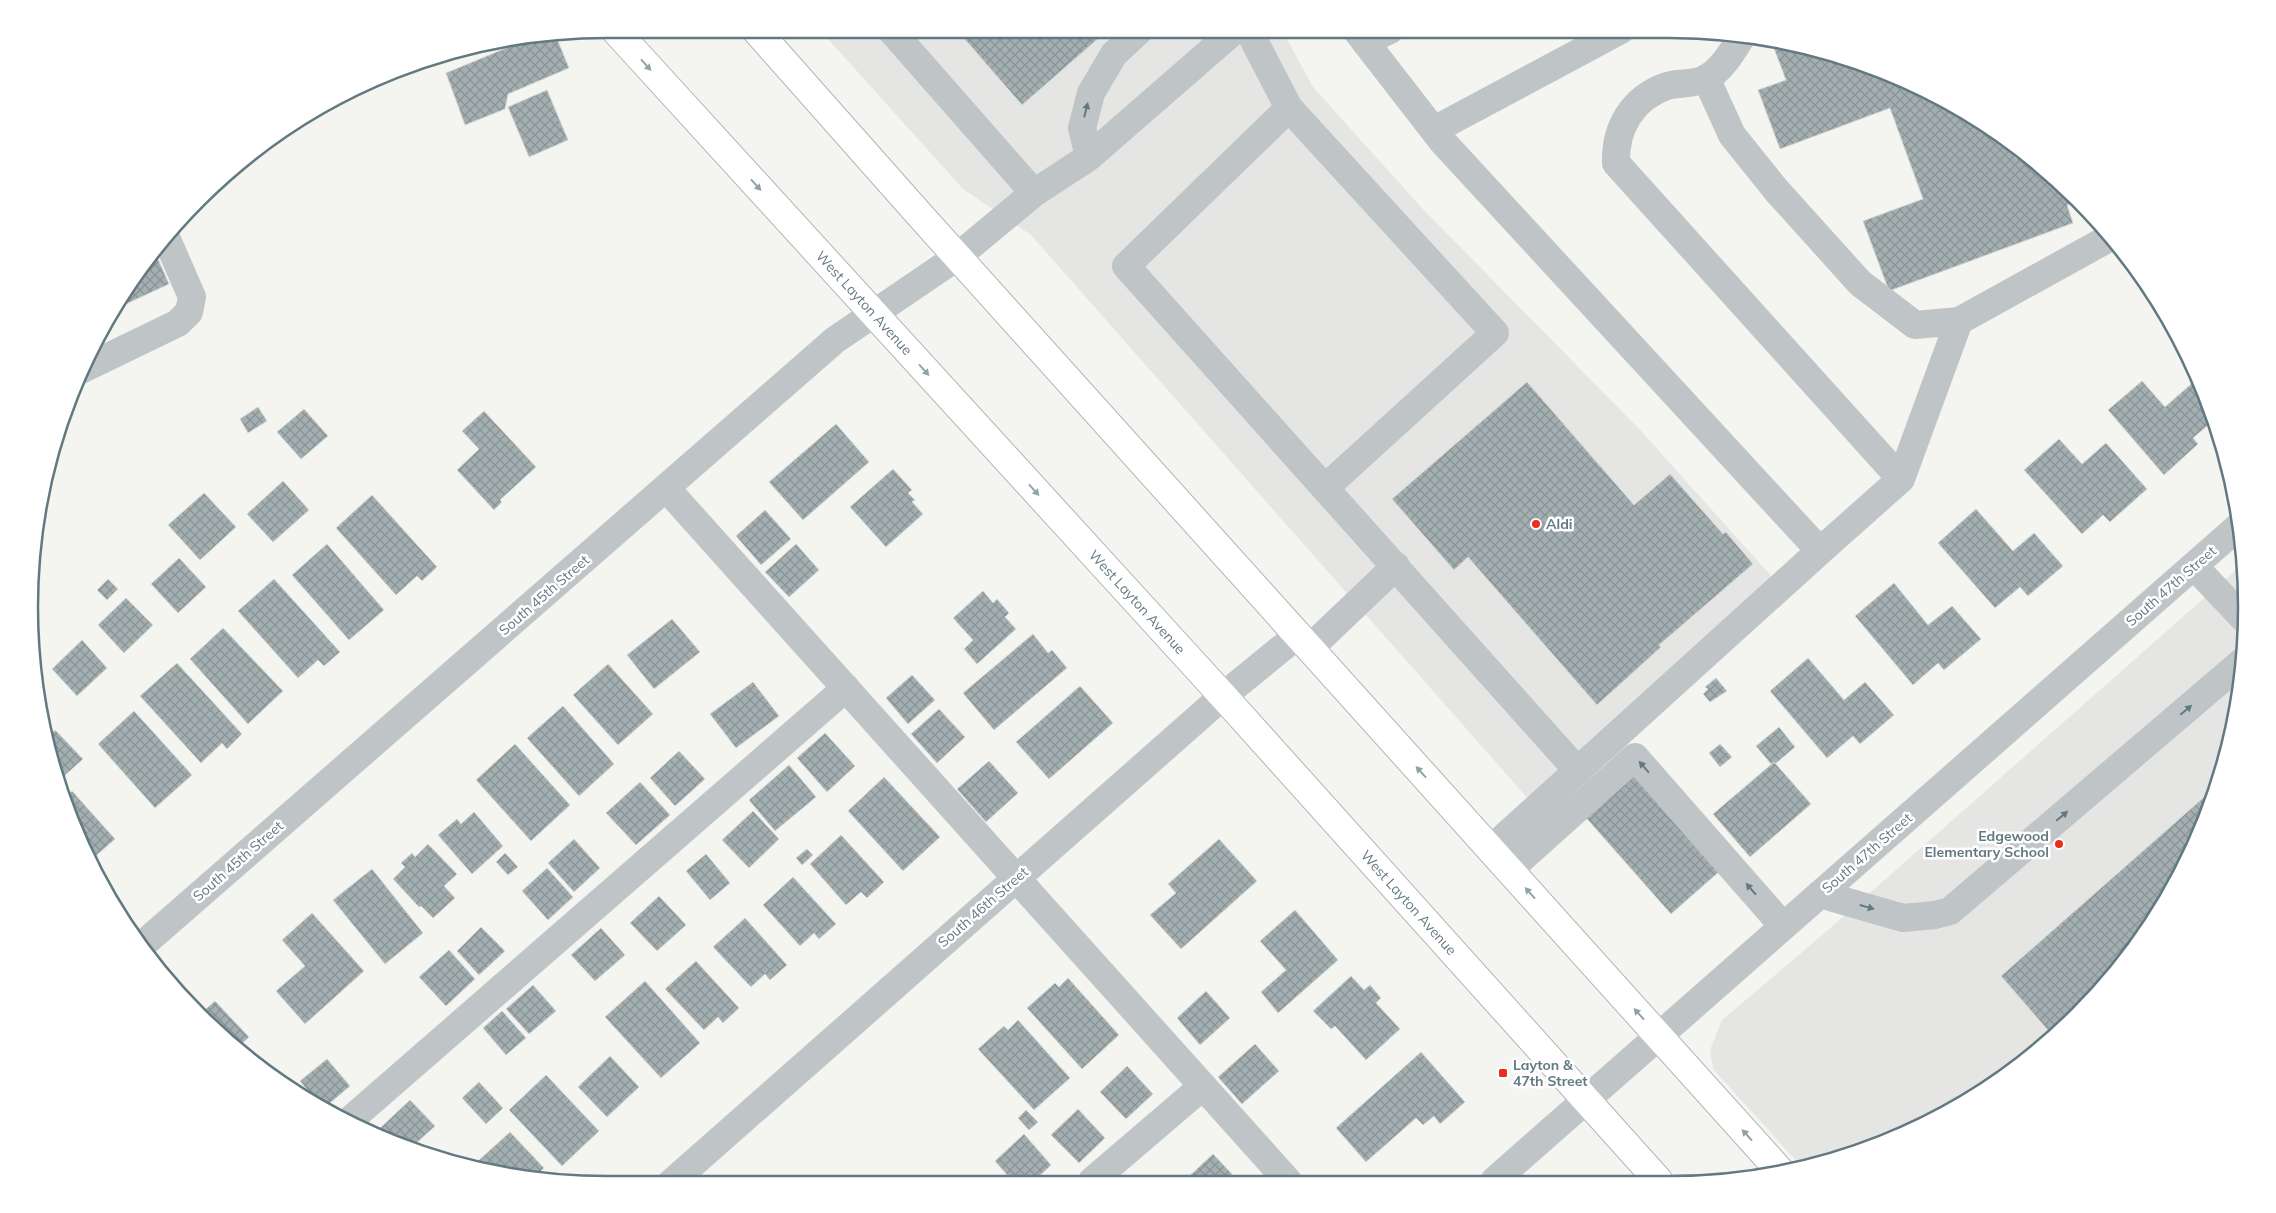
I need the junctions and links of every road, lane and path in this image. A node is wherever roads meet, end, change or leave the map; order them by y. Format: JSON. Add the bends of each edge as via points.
{"nodes":[{"id":1,"x":622,"y":38,"type":"edge"},
{"id":2,"x":763,"y":38,"type":"edge"},
{"id":3,"x":780,"y":38,"type":"edge"},
{"id":4,"x":898,"y":38,"type":"edge"},
{"id":5,"x":1131,"y":38,"type":"edge"},
{"id":6,"x":1227,"y":38,"type":"edge"},
{"id":7,"x":1252,"y":38,"type":"edge"},
{"id":8,"x":1363,"y":38,"type":"edge"},
{"id":9,"x":1606,"y":38,"type":"edge"},
{"id":10,"x":1739,"y":42,"type":"edge"},
{"id":11,"x":1706,"y":78,"type":"junction"},
{"id":12,"x":1289,"y":108,"type":"junction"},
{"id":13,"x":831,"y":115,"type":"junction"},
{"id":14,"x":1434,"y":130,"type":"junction"},
{"id":15,"x":1089,"y":157,"type":"junction"},
{"id":16,"x":1034,"y":193,"type":"junction"},
{"id":17,"x":2105,"y":240,"type":"edge"},
{"id":18,"x":169,"y":243,"type":"edge"},
{"id":19,"x":957,"y":257,"type":"junction"},
{"id":20,"x":872,"y":313,"type":"junction"},
{"id":21,"x":1959,"y":320,"type":"junction"},
{"id":22,"x":92,"y":365,"type":"edge"},
{"id":23,"x":1902,"y":479,"type":"junction"},
{"id":24,"x":666,"y":488,"type":"junction"},
{"id":25,"x":1325,"y":488,"type":"junction"},
{"id":26,"x":2234,"y":531,"type":"edge"},
{"id":27,"x":1820,"y":551,"type":"junction"},
{"id":28,"x":1396,"y":566,"type":"junction"},
{"id":29,"x":2194,"y":566,"type":"junction"},
{"id":30,"x":2238,"y":612,"type":"edge"},
{"id":31,"x":1304,"y":642,"type":"junction"},
{"id":32,"x":2235,"y":668,"type":"edge"},
{"id":33,"x":846,"y":688,"type":"junction"},
{"id":34,"x":1223,"y":696,"type":"junction"},
{"id":35,"x":1578,"y":771,"type":"junction"},
{"id":36,"x":1491,"y":850,"type":"junction"},
{"id":37,"x":1509,"y":870,"type":"junction"},
{"id":38,"x":1016,"y":878,"type":"junction"},
{"id":39,"x":1820,"y":894,"type":"junction"},
{"id":40,"x":1783,"y":926,"type":"junction"},
{"id":41,"x":146,"y":941,"type":"edge"},
{"id":42,"x":1658,"y":1036,"type":"junction"},
{"id":43,"x":1203,"y":1086,"type":"junction"},
{"id":44,"x":1586,"y":1100,"type":"junction"},
{"id":45,"x":354,"y":1116,"type":"edge"},
{"id":46,"x":1775,"y":1166,"type":"edge"},
{"id":47,"x":679,"y":1175,"type":"edge"},
{"id":48,"x":1099,"y":1175,"type":"edge"},
{"id":49,"x":1283,"y":1175,"type":"edge"},
{"id":50,"x":1501,"y":1175,"type":"edge"},
{"id":51,"x":1654,"y":1175,"type":"edge"}],
"edges":[{"from":1,"to":20,"type":"main road","name":"West Layton Avenue","one_way":true},
{"from":2,"to":13,"type":"main road"},
{"from":3,"to":13,"type":"main road"},
{"from":4,"to":16,"type":"street"},
{"from":15,"to":5,"type":"street","one_way":true,"via":[[1082,128],[1091,93],[1114,54]]},
{"from":6,"to":15,"type":"street","name":"South 45th Street"},
{"from":7,"to":12,"type":"street"},
{"from":8,"to":14,"type":"street"},
{"from":9,"to":14,"type":"street"},
{"from":10,"to":11,"type":"street","via":[[1730,56]]},
{"from":11,"to":21,"type":"street","via":[[1732,135],[1860,283],[1915,325]]},
{"from":11,"to":23,"type":"street","via":[[1668,86],[1645,97],[1624,120],[1615,145],[1616,163]]},
{"from":12,"to":25,"type":"street","via":[[1126,266]]},
{"from":12,"to":25,"type":"street","via":[[1496,333]]},
{"from":13,"to":19,"type":"main road"},
{"from":14,"to":27,"type":"street"},
{"from":15,"to":16,"type":"street","name":"South 45th Street"},
{"from":16,"to":19,"type":"street","name":"South 45th Street"},
{"from":17,"to":21,"type":"street"},
{"from":18,"to":22,"type":"street","via":[[192,297],[189,312],[178,323]]},
{"from":19,"to":20,"type":"street","name":"South 45th Street"},
{"from":19,"to":31,"type":"main road"},
{"from":20,"to":24,"type":"street","name":"South 45th Street","via":[[835,340]]},
{"from":20,"to":34,"type":"main road","name":"West Layton Avenue","one_way":true},
{"from":21,"to":23,"type":"street"},
{"from":23,"to":27,"type":"street"},
{"from":24,"to":33,"type":"street"},
{"from":24,"to":41,"type":"street","name":"South 45th Street"},
{"from":25,"to":28,"type":"street"},
{"from":26,"to":29,"type":"street","name":"South 47th Street"},
{"from":27,"to":35,"type":"street"},
{"from":28,"to":31,"type":"street","name":"South 46th Street"},
{"from":28,"to":35,"type":"street"},
{"from":29,"to":30,"type":"street"},
{"from":29,"to":39,"type":"street","name":"South 47th Street"},
{"from":31,"to":34,"type":"street","name":"South 46th Street"},
{"from":36,"to":31,"type":"main road","one_way":true},
{"from":39,"to":32,"type":"street","one_way":true,"via":[[1903,918],[1950,911]]},
{"from":33,"to":38,"type":"street"},
{"from":33,"to":45,"type":"street"},
{"from":34,"to":38,"type":"street","name":"South 46th Street"},
{"from":34,"to":44,"type":"main road","name":"West Layton Avenue"},
{"from":35,"to":36,"type":"street"},
{"from":36,"to":37,"type":"main road"},
{"from":40,"to":37,"type":"street","one_way":true,"via":[[1635,757]]},
{"from":42,"to":37,"type":"main road","one_way":true},
{"from":38,"to":43,"type":"street"},
{"from":38,"to":47,"type":"street","name":"South 46th Street"},
{"from":39,"to":40,"type":"street","name":"South 47th Street"},
{"from":40,"to":42,"type":"street","name":"South 47th Street"},
{"from":42,"to":44,"type":"street","name":"South 47th Street"},
{"from":46,"to":42,"type":"main road","one_way":true},
{"from":43,"to":48,"type":"street"},
{"from":43,"to":49,"type":"street"},
{"from":44,"to":50,"type":"street","name":"South 47th Street"},
{"from":44,"to":51,"type":"main road","name":"West Layton Avenue"}]}
